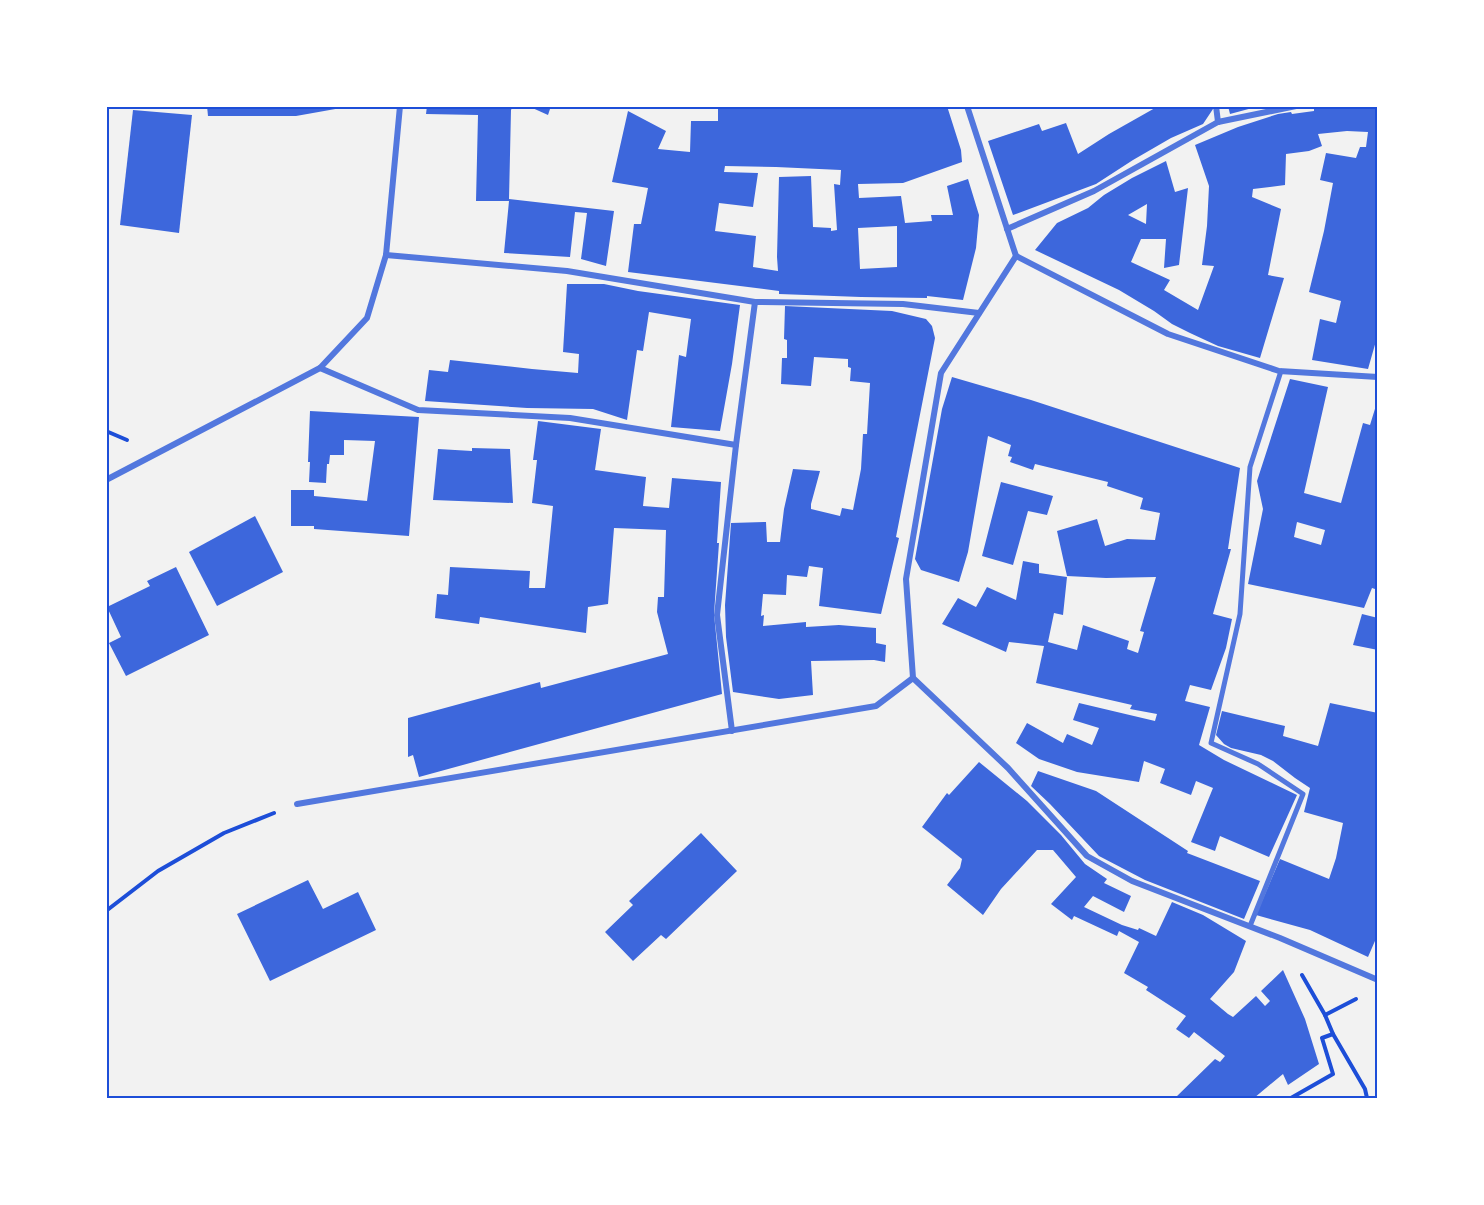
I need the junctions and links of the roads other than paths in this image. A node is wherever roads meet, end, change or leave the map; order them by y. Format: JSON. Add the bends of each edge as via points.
{"nodes":[{"id":1,"x":400,"y":106,"type":"edge"},
{"id":2,"x":968,"y":106,"type":"edge"},
{"id":3,"x":1216,"y":106,"type":"edge"},
{"id":4,"x":1296,"y":106,"type":"edge"},
{"id":5,"x":1218,"y":122,"type":"junction"},
{"id":6,"x":1008,"y":229,"type":"junction"},
{"id":7,"x":386,"y":255,"type":"junction"},
{"id":8,"x":1016,"y":255,"type":"junction"},
{"id":9,"x":755,"y":302,"type":"junction"},
{"id":10,"x":979,"y":313,"type":"junction"},
{"id":11,"x":320,"y":368,"type":"junction"},
{"id":12,"x":1281,"y":371,"type":"junction"},
{"id":13,"x":1377,"y":377,"type":"edge"},
{"id":14,"x":736,"y":445,"type":"junction"},
{"id":15,"x":106,"y":480,"type":"edge"},
{"id":16,"x":913,"y":678,"type":"junction"},
{"id":17,"x":732,"y":731,"type":"junction"},
{"id":18,"x":297,"y":804,"type":"road end"},
{"id":19,"x":1250,"y":926,"type":"junction"},
{"id":20,"x":1377,"y":980,"type":"edge"}],
"edges":[{"from":1,"to":7,"type":"street"},
{"from":2,"to":6,"type":"street"},
{"from":3,"to":5,"type":"street"},
{"from":4,"to":5,"type":"street"},
{"from":5,"to":6,"type":"street","via":[[1094,191]]},
{"from":6,"to":8,"type":"street"},
{"from":7,"to":9,"type":"street","via":[[567,271]]},
{"from":7,"to":11,"type":"street","via":[[367,318]]},
{"from":8,"to":10,"type":"street"},
{"from":8,"to":12,"type":"street","via":[[1168,334]]},
{"from":9,"to":10,"type":"street","via":[[903,304]]},
{"from":9,"to":14,"type":"street"},
{"from":10,"to":16,"type":"street","via":[[941,373],[906,579]]},
{"from":11,"to":14,"type":"street","via":[[418,410],[570,418]]},
{"from":11,"to":15,"type":"street"},
{"from":12,"to":13,"type":"street"},
{"from":12,"to":19,"type":"street","via":[[1250,467],[1240,614],[1211,743],[1258,764],[1303,794]]},
{"from":14,"to":17,"type":"street","via":[[717,615]]},
{"from":16,"to":17,"type":"street","via":[[876,706]]},
{"from":16,"to":19,"type":"street","via":[[1008,768],[1087,855],[1132,881]]},
{"from":17,"to":18,"type":"street"},
{"from":19,"to":20,"type":"street"}]}
